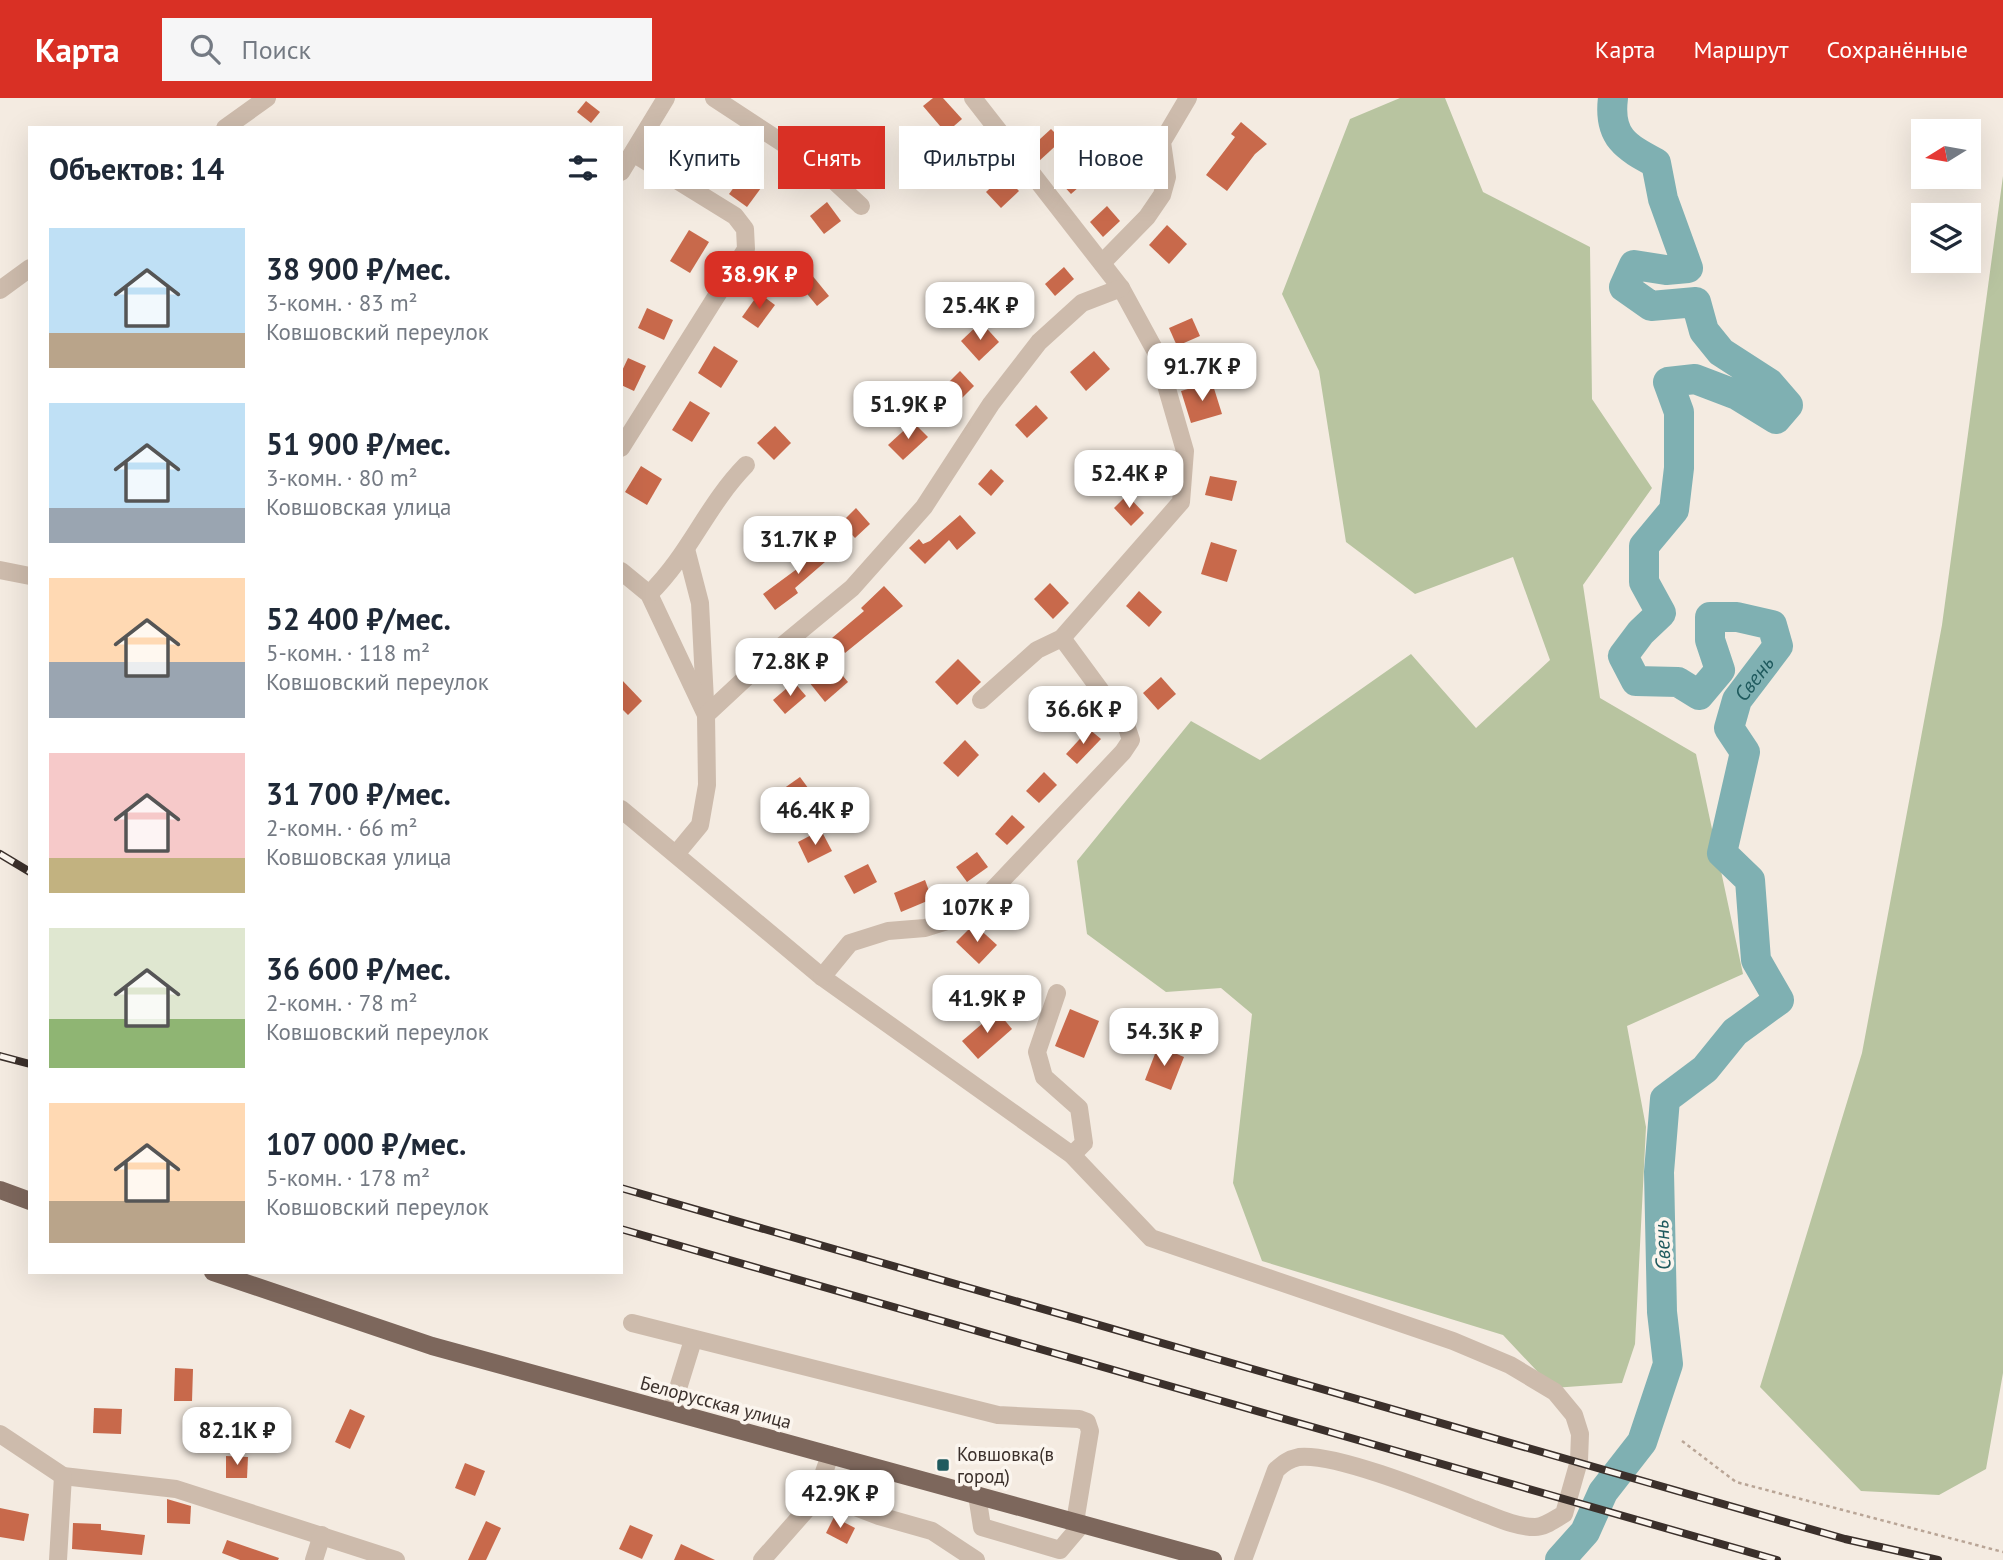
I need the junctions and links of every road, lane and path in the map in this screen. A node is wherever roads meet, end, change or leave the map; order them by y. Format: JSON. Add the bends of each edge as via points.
{"nodes":[{"id":1,"x":267,"y":98,"type":"edge"},
{"id":2,"x":666,"y":98,"type":"edge"},
{"id":3,"x":714,"y":98,"type":"edge"},
{"id":4,"x":973,"y":98,"type":"edge"},
{"id":5,"x":1188,"y":98,"type":"edge"},
{"id":6,"x":228,"y":126,"type":"edge"},
{"id":7,"x":633,"y":153,"type":"junction"},
{"id":8,"x":623,"y":169,"type":"edge"},
{"id":9,"x":861,"y":206,"type":"dead end"},
{"id":10,"x":1102,"y":263,"type":"junction"},
{"id":11,"x":28,"y":269,"type":"edge"},
{"id":12,"x":1121,"y":288,"type":"junction"},
{"id":13,"x":0,"y":290,"type":"edge"},
{"id":14,"x":623,"y":445,"type":"edge"},
{"id":15,"x":746,"y":465,"type":"dead end"},
{"id":16,"x":686,"y":549,"type":"junction"},
{"id":17,"x":0,"y":569,"type":"edge"},
{"id":18,"x":623,"y":573,"type":"edge"},
{"id":19,"x":28,"y":576,"type":"edge"},
{"id":20,"x":649,"y":594,"type":"junction"},
{"id":21,"x":1062,"y":638,"type":"junction"},
{"id":22,"x":981,"y":700,"type":"dead end"},
{"id":23,"x":706,"y":715,"type":"junction"},
{"id":24,"x":623,"y":811,"type":"edge"},
{"id":25,"x":676,"y":854,"type":"junction"},
{"id":26,"x":822,"y":977,"type":"junction"},
{"id":27,"x":1057,"y":993,"type":"dead end"},
{"id":28,"x":1072,"y":1155,"type":"junction"},
{"id":29,"x":0,"y":1190,"type":"edge"},
{"id":30,"x":28,"y":1200,"type":"edge"},
{"id":31,"x":218,"y":1274,"type":"edge"},
{"id":32,"x":632,"y":1323,"type":"dead end"},
{"id":33,"x":694,"y":1340,"type":"junction"},
{"id":34,"x":671,"y":1411,"type":"junction"},
{"id":35,"x":0,"y":1434,"type":"edge"},
{"id":36,"x":1682,"y":1441,"type":"dead end"},
{"id":37,"x":830,"y":1455,"type":"junction"},
{"id":38,"x":63,"y":1476,"type":"junction"},
{"id":39,"x":819,"y":1493,"type":"junction"},
{"id":40,"x":977,"y":1495,"type":"junction"},
{"id":41,"x":1078,"y":1523,"type":"junction"},
{"id":42,"x":322,"y":1535,"type":"junction"},
{"id":43,"x":2003,"y":1552,"type":"edge"},
{"id":44,"x":1059,"y":1555,"type":"edge"},
{"id":45,"x":58,"y":1560,"type":"edge"},
{"id":46,"x":314,"y":1560,"type":"edge"},
{"id":47,"x":396,"y":1560,"type":"edge"},
{"id":48,"x":762,"y":1560,"type":"edge"},
{"id":49,"x":976,"y":1560,"type":"edge"},
{"id":50,"x":1213,"y":1560,"type":"edge"},
{"id":51,"x":1243,"y":1560,"type":"edge"}],
"edges":[{"from":1,"to":6,"type":"street"},
{"from":2,"to":7,"type":"street"},
{"from":3,"to":9,"type":"street","via":[[818,166]]},
{"from":4,"to":10,"type":"street"},
{"from":5,"to":10,"type":"street","via":[[1162,142],[1167,177],[1162,195]]},
{"from":7,"to":8,"type":"street"},
{"from":7,"to":14,"type":"street","via":[[735,216],[745,229],[746,249]]},
{"from":10,"to":12,"type":"street"},
{"from":11,"to":13,"type":"street"},
{"from":12,"to":21,"type":"street","via":[[1157,354],[1185,451],[1181,502]]},
{"from":12,"to":23,"type":"street","via":[[1082,303],[1038,342],[924,507],[852,588]]},
{"from":15,"to":16,"type":"street","via":[[721,491]]},
{"from":16,"to":20,"type":"street","via":[[674,570]]},
{"from":16,"to":23,"type":"street","via":[[700,603]]},
{"from":17,"to":19,"type":"street"},
{"from":18,"to":20,"type":"street"},
{"from":20,"to":23,"type":"street"},
{"from":21,"to":22,"type":"street","via":[[1037,650]]},
{"from":21,"to":26,"type":"street","via":[[1126,725],[1131,740],[1123,752],[970,914],[850,943]]},
{"from":23,"to":25,"type":"street","via":[[707,785],[700,825]]},
{"from":24,"to":25,"type":"street"},
{"from":25,"to":26,"type":"street"},
{"from":26,"to":28,"type":"street"},
{"from":27,"to":28,"type":"street","via":[[1037,1052],[1044,1077],[1079,1108],[1084,1143]]},
{"from":28,"to":51,"type":"street","via":[[1151,1238],[1510,1365],[1555,1392],[1574,1415],[1580,1434],[1579,1461],[1563,1514],[1550,1522],[1537,1527],[1512,1523],[1409,1484],[1300,1457],[1287,1460],[1276,1470]]},
{"from":29,"to":30,"type":"main road"},
{"from":31,"to":34,"type":"main road","name":"Белорусская улица","via":[[432,1346]]},
{"from":32,"to":33,"type":"street"},
{"from":33,"to":34,"type":"street"},
{"from":33,"to":41,"type":"street","via":[[999,1415],[1087,1422],[1090,1431]]},
{"from":34,"to":37,"type":"main road","name":"Белорусская улица"},
{"from":35,"to":38,"type":"street"},
{"from":36,"to":43,"type":"path","via":[[1736,1482]]},
{"from":37,"to":39,"type":"street"},
{"from":37,"to":40,"type":"main road","name":"Белорусская улица"},
{"from":38,"to":42,"type":"street","via":[[176,1489]]},
{"from":38,"to":45,"type":"street"},
{"from":39,"to":48,"type":"street"},
{"from":39,"to":49,"type":"street","via":[[932,1531]]},
{"from":40,"to":41,"type":"main road","name":"Белорусская улица"},
{"from":40,"to":44,"type":"street","via":[[982,1527]]},
{"from":41,"to":44,"type":"street"},
{"from":41,"to":50,"type":"main road","name":"Белорусская улица"},
{"from":42,"to":46,"type":"street"},
{"from":42,"to":47,"type":"street"}]}
